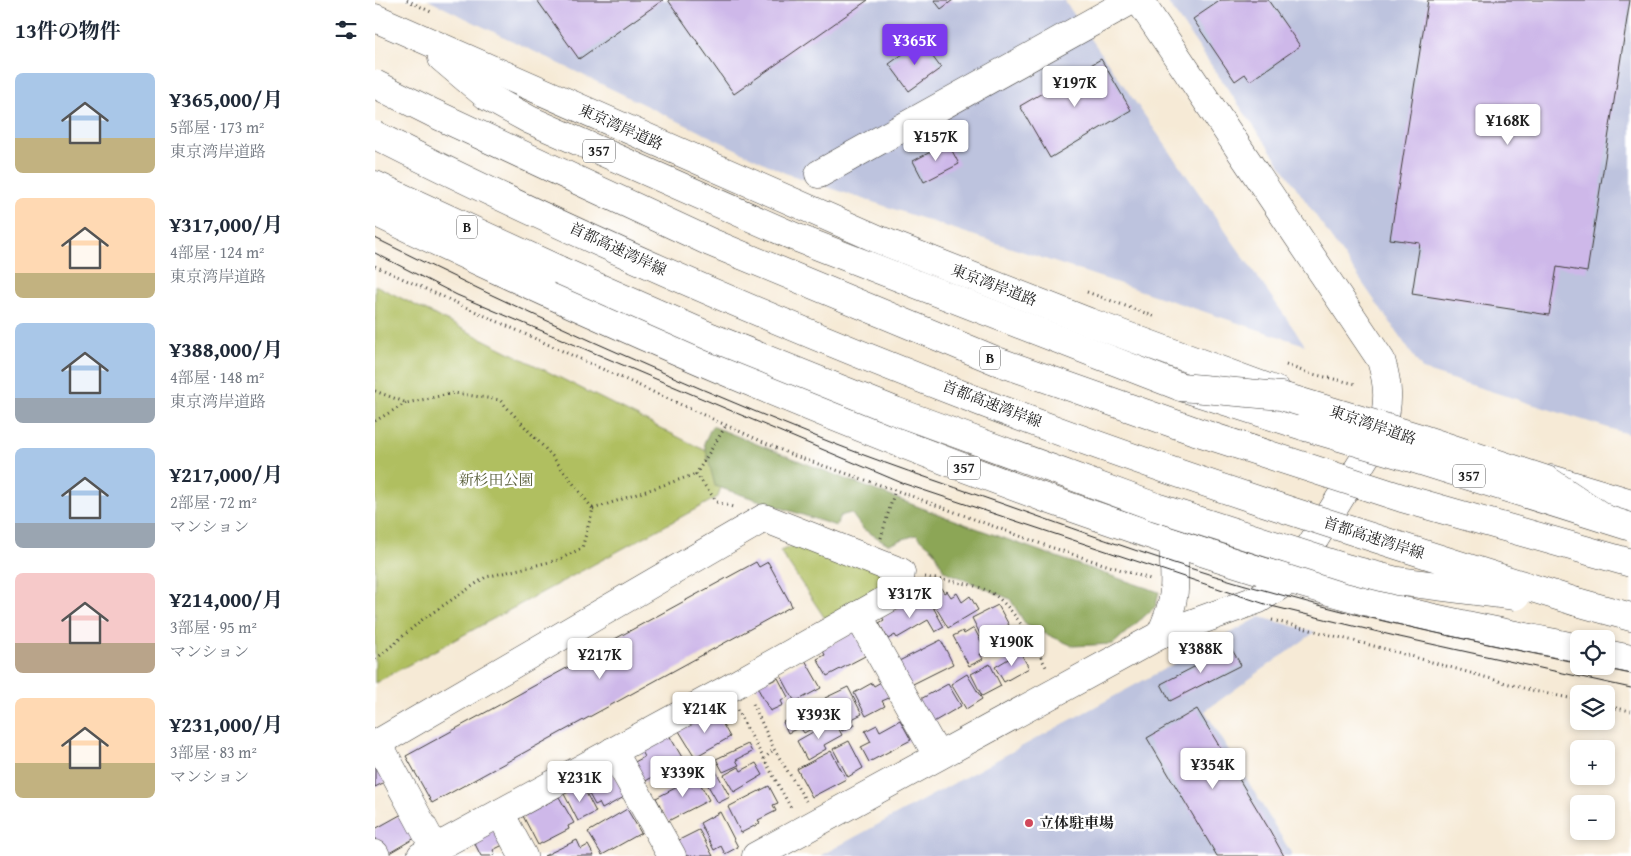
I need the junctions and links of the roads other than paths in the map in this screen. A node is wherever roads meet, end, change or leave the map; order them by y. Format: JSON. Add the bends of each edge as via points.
{"nodes":[{"id":1,"x":1132,"y":0,"type":"edge"},
{"id":2,"x":1139,"y":0,"type":"edge"},
{"id":3,"x":375,"y":18,"type":"edge"},
{"id":4,"x":418,"y":38,"type":"junction"},
{"id":5,"x":375,"y":84,"type":"edge"},
{"id":6,"x":375,"y":135,"type":"edge"},
{"id":7,"x":819,"y":174,"type":"dead end"},
{"id":8,"x":375,"y":185,"type":"edge"},
{"id":9,"x":375,"y":212,"type":"edge"},
{"id":10,"x":1382,"y":430,"type":"junction"},
{"id":11,"x":1631,"y":503,"type":"edge"},
{"id":12,"x":1631,"y":527,"type":"edge"},
{"id":13,"x":1173,"y":544,"type":"junction"},
{"id":14,"x":1631,"y":562,"type":"edge"},
{"id":15,"x":1290,"y":579,"type":"junction"},
{"id":16,"x":1577,"y":602,"type":"junction"},
{"id":17,"x":858,"y":615,"type":"junction"},
{"id":18,"x":1631,"y":617,"type":"edge"},
{"id":19,"x":1160,"y":636,"type":"junction"},
{"id":20,"x":1570,"y":646,"type":"edge"},
{"id":21,"x":1615,"y":656,"type":"edge"},
{"id":22,"x":1631,"y":660,"type":"edge"},
{"id":23,"x":613,"y":750,"type":"junction"},
{"id":24,"x":937,"y":755,"type":"junction"},
{"id":25,"x":500,"y":813,"type":"junction"},
{"id":26,"x":428,"y":852,"type":"edge"},
{"id":27,"x":523,"y":856,"type":"edge"},
{"id":28,"x":671,"y":856,"type":"edge"},
{"id":29,"x":756,"y":856,"type":"edge"}],
"edges":[{"from":1,"to":7,"type":"main road"},
{"from":2,"to":10,"type":"main road","via":[[1381,360],[1389,404]]},
{"from":3,"to":4,"type":"main road","name":"東京湾岸道路","number":"357"},
{"from":4,"to":10,"type":"main road","name":"東京湾岸道路","number":"357","via":[[881,240],[1089,322]]},
{"from":4,"to":12,"type":"main road","number":"357","bridge":true,"via":[[488,97],[529,120],[795,237],[1181,387]]},
{"from":5,"to":14,"type":"main road","number":"B","bridge":true,"via":[[710,242],[997,361],[1195,431],[1402,498]]},
{"from":6,"to":16,"type":"main road","name":"首都高速湾岸線","number":"B","bridge":true,"via":[[693,284],[987,404],[1197,479]]},
{"from":8,"to":16,"type":"main road","number":"B","bridge":true,"via":[[711,337],[876,403],[1156,507],[1346,568],[1397,581]]},
{"from":9,"to":13,"type":"main road","number":"357","via":[[638,334],[817,410],[956,465]]},
{"from":10,"to":11,"type":"main road","name":"東京湾岸道路","number":"357"},
{"from":10,"to":15,"type":"main road"},
{"from":13,"to":15,"type":"main road","number":"357"},
{"from":13,"to":19,"type":"main road","via":[[1176,587]]},
{"from":15,"to":19,"type":"main road","via":[[1259,599]]},
{"from":15,"to":20,"type":"main road","number":"357","via":[[1397,609]]},
{"from":16,"to":18,"type":"main road","name":"首都高速湾岸線","number":"B"},
{"from":17,"to":23,"type":"main road"},
{"from":17,"to":24,"type":"main road"},
{"from":17,"to":26,"type":"main road","via":[[898,593],[901,572],[764,518],[378,743]]},
{"from":19,"to":24,"type":"main road"},
{"from":21,"to":22,"type":"main road"},
{"from":23,"to":25,"type":"main road"},
{"from":23,"to":28,"type":"main road"},
{"from":24,"to":29,"type":"main road"},
{"from":25,"to":26,"type":"main road"},
{"from":25,"to":27,"type":"main road"}]}
